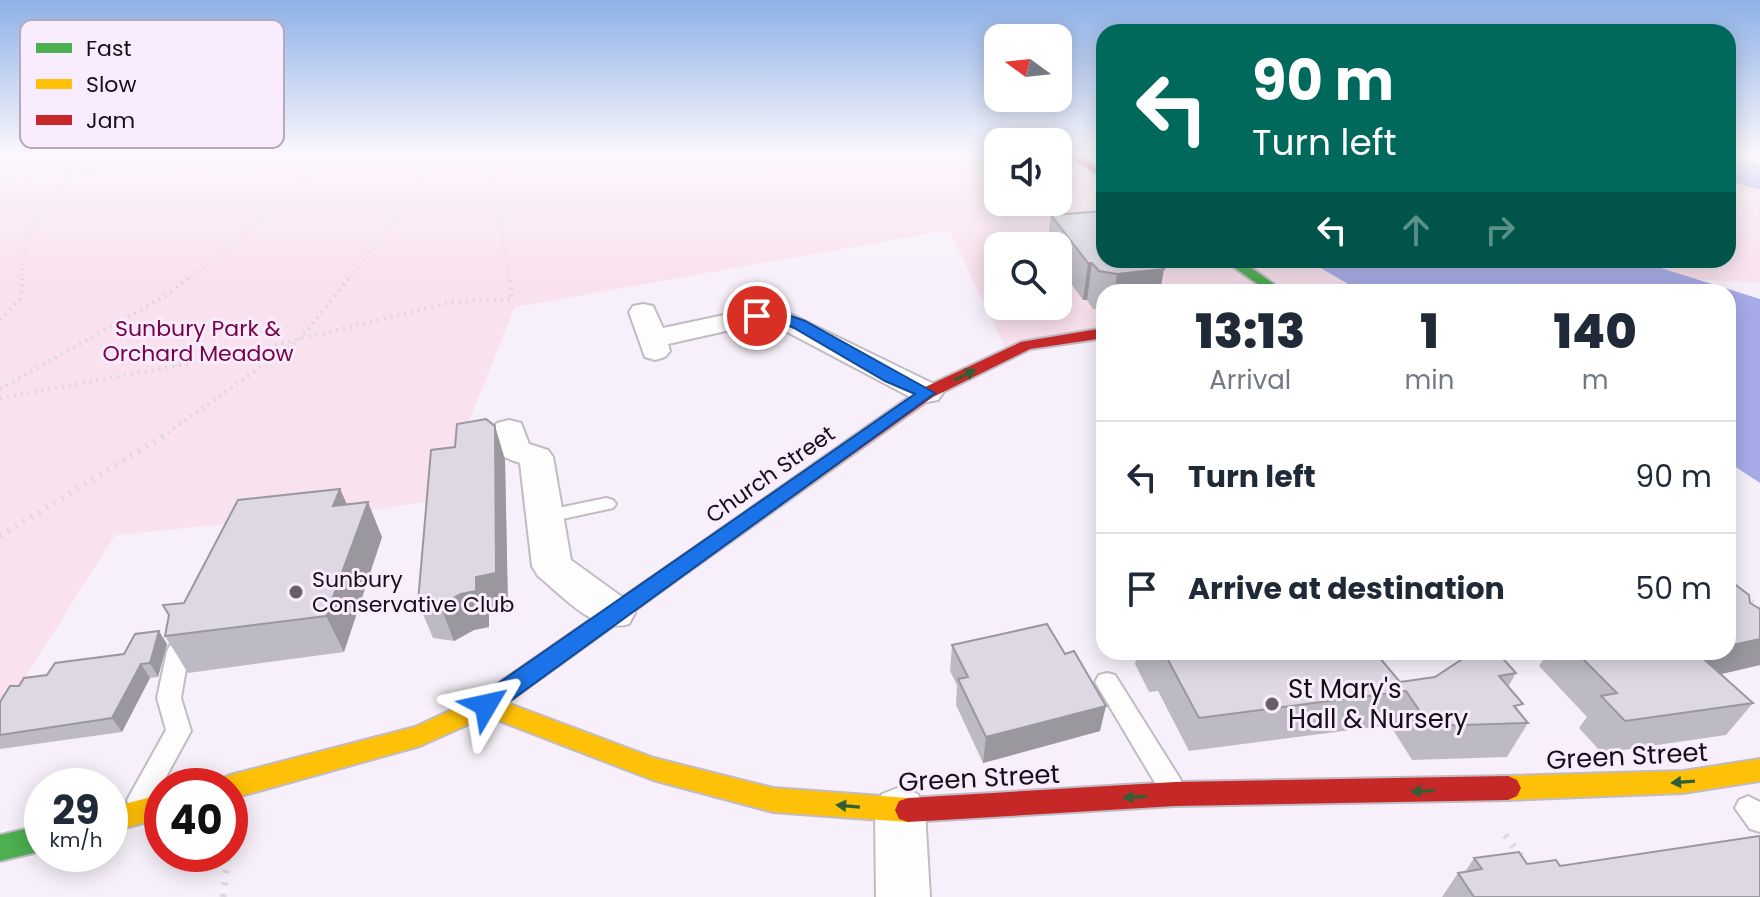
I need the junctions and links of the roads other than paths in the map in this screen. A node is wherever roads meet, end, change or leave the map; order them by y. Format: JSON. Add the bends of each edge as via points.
{"nodes":[{"id":1,"x":1243,"y":268,"type":"edge"},
{"id":2,"x":1266,"y":284,"type":"edge"},
{"id":3,"x":643,"y":312,"type":"dead end"},
{"id":4,"x":1096,"y":334,"type":"edge"},
{"id":5,"x":927,"y":393,"type":"junction"},
{"id":6,"x":509,"y":430,"type":"dead end"},
{"id":7,"x":606,"y":504,"type":"dead end"},
{"id":8,"x":544,"y":517,"type":"junction"},
{"id":9,"x":614,"y":613,"type":"junction"},
{"id":10,"x":178,"y":651,"type":"edge"},
{"id":11,"x":1107,"y":682,"type":"dead end"},
{"id":12,"x":486,"y":705,"type":"junction"},
{"id":13,"x":1760,"y":770,"type":"edge"},
{"id":14,"x":248,"y":782,"type":"edge"},
{"id":15,"x":1175,"y":794,"type":"junction"},
{"id":16,"x":128,"y":807,"type":"edge"},
{"id":17,"x":900,"y":810,"type":"junction"},
{"id":18,"x":24,"y":842,"type":"edge"},
{"id":19,"x":0,"y":848,"type":"edge"},
{"id":20,"x":903,"y":897,"type":"edge"}],
"edges":[{"from":1,"to":2,"type":"street"},
{"from":3,"to":5,"type":"street","via":[[654,345],[757,316],[780,317]]},
{"from":5,"to":4,"type":"street","name":"Church Street","one_way":true,"via":[[1026,345]]},
{"from":5,"to":9,"type":"street","name":"Church Street"},
{"from":6,"to":8,"type":"street","via":[[513,450],[536,457]]},
{"from":7,"to":8,"type":"lane"},
{"from":8,"to":9,"type":"street","via":[[552,566]]},
{"from":9,"to":12,"type":"street","name":"Church Street"},
{"from":10,"to":16,"type":"lane","via":[[169,698],[179,731]]},
{"from":11,"to":15,"type":"lane"},
{"from":12,"to":14,"type":"street","via":[[420,736]]},
{"from":17,"to":12,"type":"street","name":"Green Street","one_way":true,"via":[[773,800],[653,769]]},
{"from":13,"to":15,"type":"street","name":"Green Street","one_way":true,"via":[[1683,782]]},
{"from":15,"to":17,"type":"street","name":"Green Street","one_way":true},
{"from":17,"to":20,"type":"street"},
{"from":18,"to":19,"type":"street"}]}
